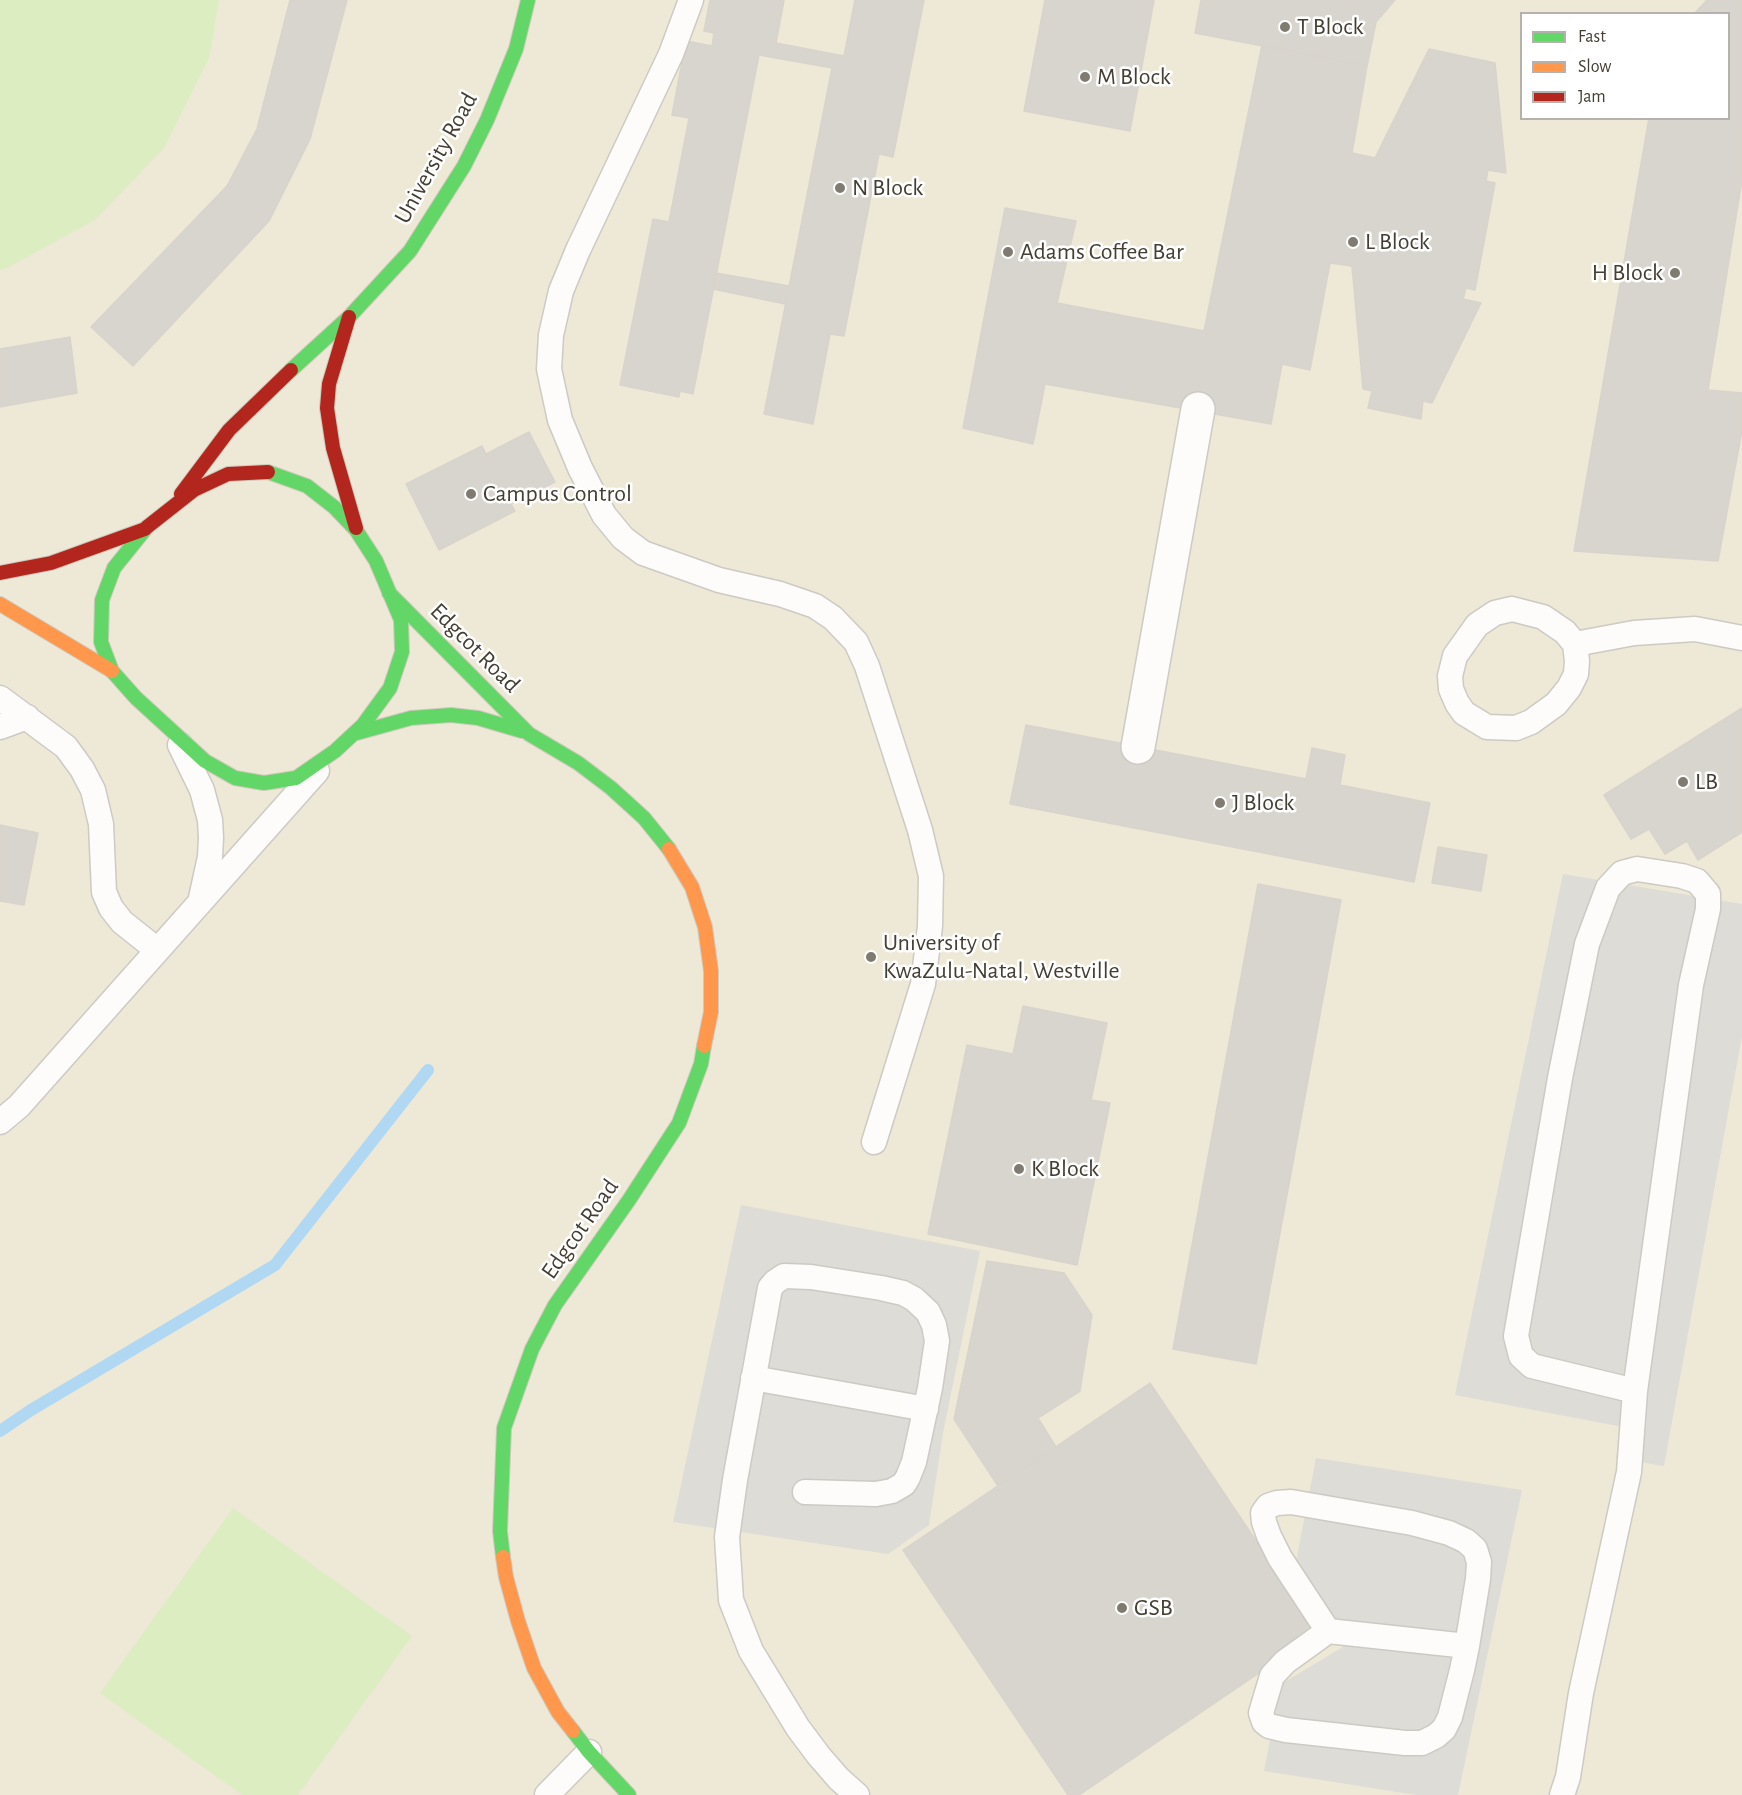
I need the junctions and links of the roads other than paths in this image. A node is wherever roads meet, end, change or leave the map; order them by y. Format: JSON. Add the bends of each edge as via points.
{"nodes":[{"id":1,"x":528,"y":0,"type":"edge"},
{"id":2,"x":691,"y":0,"type":"edge"},
{"id":3,"x":349,"y":317,"type":"junction"},
{"id":4,"x":1198,"y":409,"type":"dead end"},
{"id":5,"x":171,"y":508,"type":"junction"},
{"id":6,"x":145,"y":530,"type":"junction"},
{"id":7,"x":356,"y":530,"type":"junction"},
{"id":8,"x":0,"y":573,"type":"edge"},
{"id":9,"x":389,"y":593,"type":"junction"},
{"id":10,"x":0,"y":604,"type":"edge"},
{"id":11,"x":1742,"y":638,"type":"edge"},
{"id":12,"x":1575,"y":644,"type":"junction"},
{"id":13,"x":112,"y":671,"type":"junction"},
{"id":14,"x":0,"y":698,"type":"edge"},
{"id":15,"x":27,"y":717,"type":"junction"},
{"id":16,"x":0,"y":727,"type":"edge"},
{"id":17,"x":174,"y":732,"type":"junction"},
{"id":18,"x":353,"y":734,"type":"junction"},
{"id":19,"x":529,"y":734,"type":"junction"},
{"id":20,"x":1138,"y":747,"type":"dead end"},
{"id":21,"x":335,"y":751,"type":"junction"},
{"id":22,"x":200,"y":900,"type":"junction"},
{"id":23,"x":156,"y":949,"type":"junction"},
{"id":24,"x":0,"y":1122,"type":"edge"},
{"id":25,"x":874,"y":1142,"type":"dead end"},
{"id":26,"x":753,"y":1378,"type":"junction"},
{"id":27,"x":1635,"y":1390,"type":"junction"},
{"id":28,"x":926,"y":1409,"type":"junction"},
{"id":29,"x":805,"y":1492,"type":"dead end"},
{"id":30,"x":1328,"y":1630,"type":"junction"},
{"id":31,"x":1467,"y":1646,"type":"junction"},
{"id":32,"x":589,"y":1752,"type":"junction"},
{"id":33,"x":840,"y":1790,"type":"edge"},
{"id":34,"x":547,"y":1795,"type":"edge"},
{"id":35,"x":629,"y":1795,"type":"edge"},
{"id":36,"x":1562,"y":1795,"type":"edge"}],
"edges":[{"from":1,"to":3,"type":"street","name":"University Road","via":[[516,49],[464,166],[410,251]]},
{"from":2,"to":25,"type":"lane","via":[[671,54],[561,291],[551,335],[549,369],[560,420],[580,468],[604,515],[623,538],[643,553],[815,606],[856,642],[867,666],[921,830],[931,876],[923,984]]},
{"from":3,"to":5,"type":"street","name":"University Road","via":[[229,430]]},
{"from":3,"to":7,"type":"street","name":"University Road","via":[[329,384],[327,408],[333,448]]},
{"from":4,"to":20,"type":"street"},
{"from":5,"to":6,"type":"street"},
{"from":5,"to":7,"type":"street","via":[[194,490],[228,474],[268,472],[307,486]]},
{"from":6,"to":8,"type":"street","via":[[51,563]]},
{"from":6,"to":13,"type":"street","via":[[114,568],[102,600],[101,642]]},
{"from":7,"to":9,"type":"street","via":[[376,561]]},
{"from":9,"to":18,"type":"street","via":[[401,620],[402,652],[390,688]]},
{"from":9,"to":19,"type":"street","name":"Edgcot Road"},
{"from":10,"to":13,"type":"street"},
{"from":11,"to":12,"type":"lane","via":[[1695,629],[1634,633]]},
{"from":12,"to":12,"type":"lane","via":[[1576,674],[1569,688],[1531,722],[1516,728],[1487,727],[1464,713],[1457,703],[1450,676],[1455,656],[1477,625],[1495,613],[1512,609],[1543,617]]},
{"from":13,"to":17,"type":"street","via":[[135,698]]},
{"from":14,"to":15,"type":"lane"},
{"from":15,"to":16,"type":"lane"},
{"from":15,"to":23,"type":"lane","via":[[66,747],[82,769],[93,790],[101,824],[104,892],[122,922]]},
{"from":17,"to":21,"type":"street","via":[[205,761],[235,778],[264,783],[296,777]]},
{"from":17,"to":22,"type":"lane","via":[[202,790],[210,820],[210,857]]},
{"from":18,"to":19,"type":"street","name":"Edgcot Road","via":[[411,718],[451,715],[478,718]]},
{"from":18,"to":21,"type":"street"},
{"from":19,"to":32,"type":"street","name":"Edgcot Road","via":[[611,788],[667,845],[692,887],[705,927],[711,971],[711,1012],[701,1064],[679,1123],[555,1305],[532,1349],[504,1428],[500,1531],[509,1588],[534,1668],[558,1712]]},
{"from":21,"to":22,"type":"lane"},
{"from":22,"to":23,"type":"lane"},
{"from":23,"to":24,"type":"lane","via":[[19,1106]]},
{"from":26,"to":28,"type":"lane"},
{"from":26,"to":28,"type":"lane","via":[[765,1308],[775,1282],[784,1276],[811,1277],[881,1288],[914,1299],[934,1324],[937,1341]]},
{"from":26,"to":33,"type":"lane","via":[[727,1537],[731,1600],[751,1651],[774,1692]]},
{"from":27,"to":27,"type":"lane","via":[[1691,985],[1708,909],[1708,894],[1697,881],[1638,869],[1622,873],[1608,888],[1587,944],[1516,1336],[1521,1356],[1532,1366]]},
{"from":27,"to":36,"type":"lane","via":[[1629,1472]]},
{"from":28,"to":29,"type":"lane","via":[[914,1462],[904,1484],[876,1494]]},
{"from":30,"to":31,"type":"lane"},
{"from":30,"to":31,"type":"lane","via":[[1270,1674],[1261,1717],[1264,1722],[1275,1728],[1422,1743],[1444,1729],[1450,1717]]},
{"from":30,"to":31,"type":"lane","via":[[1286,1576],[1264,1522],[1268,1506],[1291,1502],[1323,1506],[1412,1523],[1466,1541],[1475,1549],[1479,1562]]},
{"from":32,"to":34,"type":"lane"},
{"from":32,"to":35,"type":"street","name":"Edgcot Road"}]}
